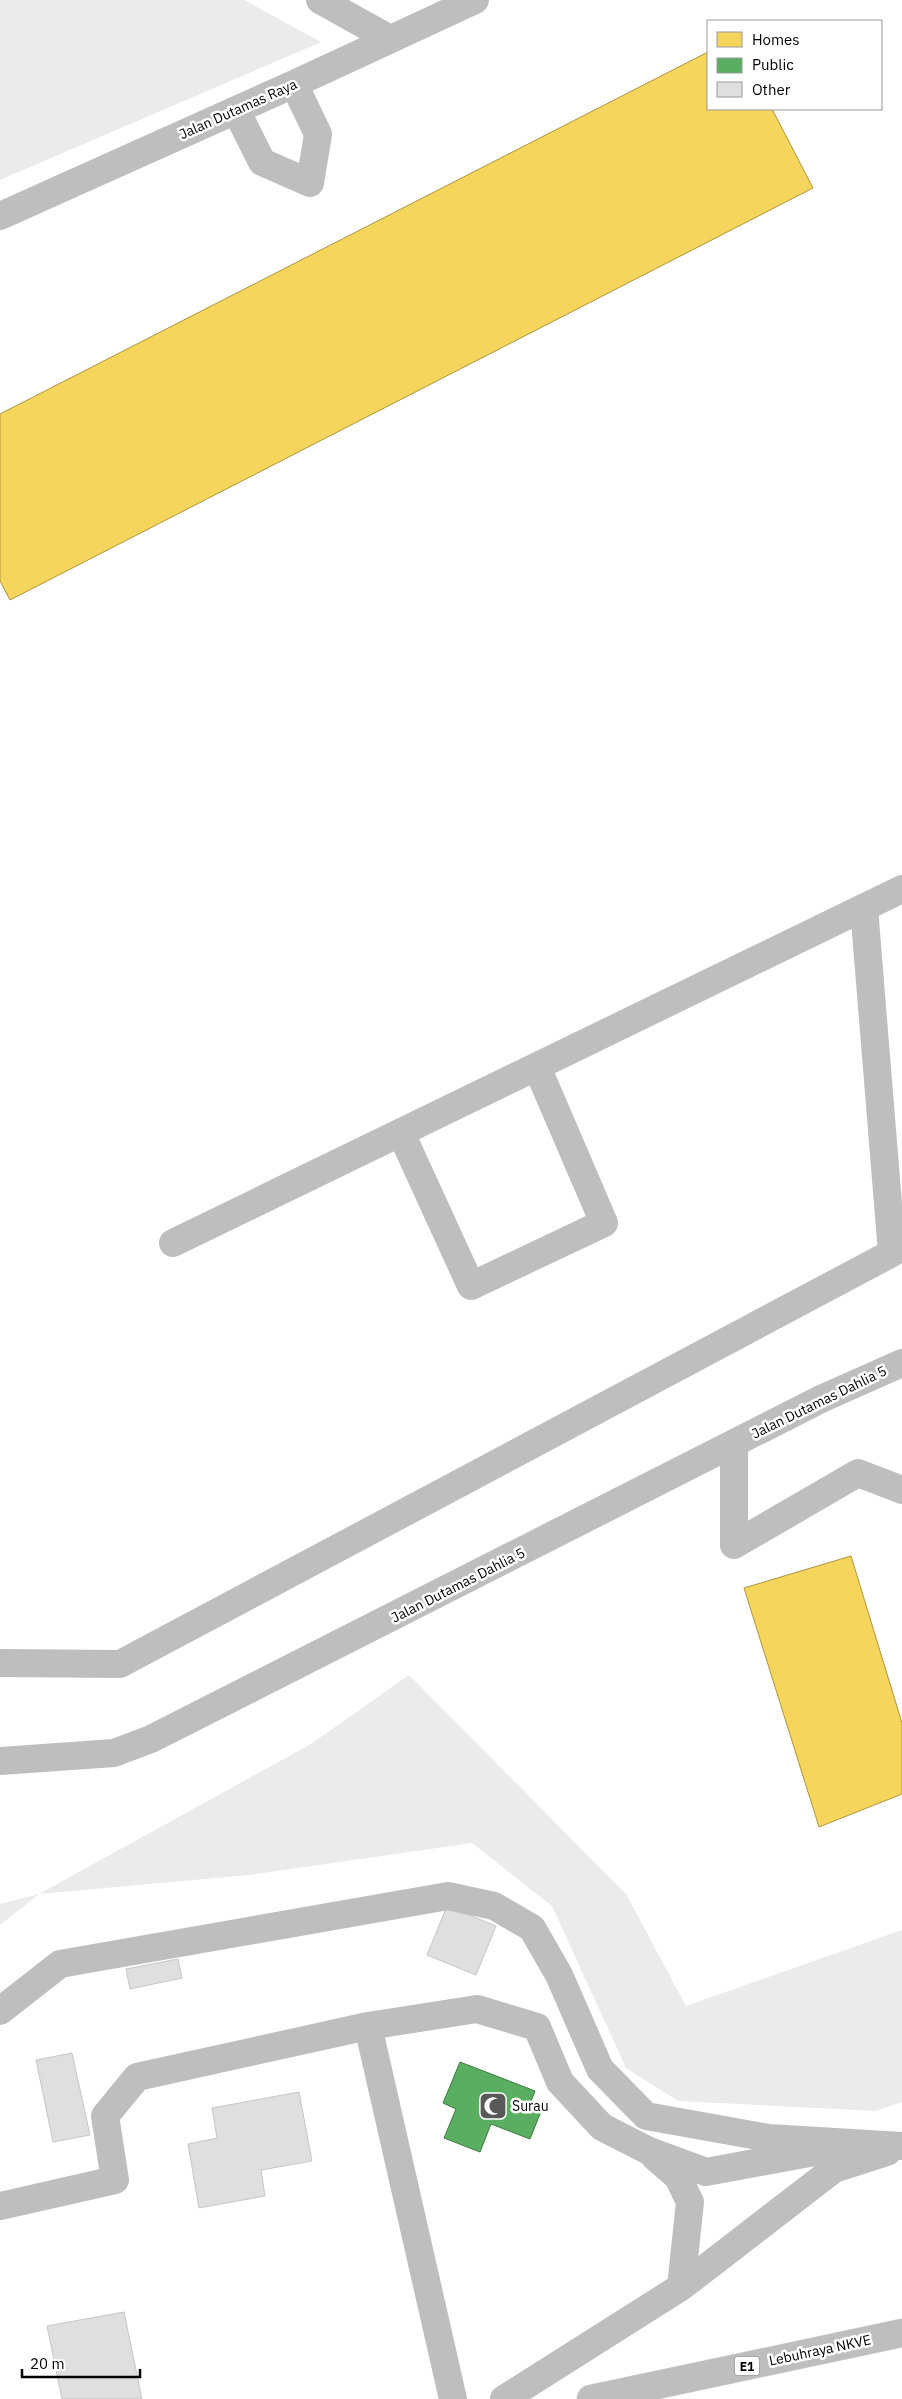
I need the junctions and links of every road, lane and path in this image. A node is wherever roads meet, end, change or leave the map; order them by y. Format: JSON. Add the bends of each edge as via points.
{"nodes":[{"id":1,"x":320,"y":0,"type":"edge"},
{"id":2,"x":475,"y":0,"type":"edge"},
{"id":3,"x":390,"y":40,"type":"junction"},
{"id":4,"x":294,"y":84,"type":"junction"},
{"id":5,"x":236,"y":110,"type":"junction"},
{"id":6,"x":0,"y":216,"type":"edge"},
{"id":7,"x":902,"y":889,"type":"edge"},
{"id":8,"x":864,"y":908,"type":"junction"},
{"id":9,"x":537,"y":1066,"type":"junction"},
{"id":10,"x":401,"y":1133,"type":"junction"},
{"id":11,"x":173,"y":1244,"type":"dead end"},
{"id":12,"x":902,"y":1362,"type":"edge"},
{"id":13,"x":734,"y":1444,"type":"junction"},
{"id":14,"x":902,"y":1490,"type":"edge"},
{"id":15,"x":0,"y":1663,"type":"edge"},
{"id":16,"x":0,"y":1761,"type":"edge"},
{"id":17,"x":0,"y":2011,"type":"edge"},
{"id":18,"x":368,"y":2026,"type":"junction"},
{"id":19,"x":860,"y":2144,"type":"junction"},
{"id":20,"x":902,"y":2147,"type":"edge"},
{"id":21,"x":648,"y":2151,"type":"junction"},
{"id":22,"x":0,"y":2206,"type":"edge"},
{"id":23,"x":681,"y":2288,"type":"junction"},
{"id":24,"x":902,"y":2333,"type":"edge"},
{"id":25,"x":452,"y":2399,"type":"edge"},
{"id":26,"x":504,"y":2399,"type":"edge"},
{"id":27,"x":592,"y":2399,"type":"edge"}],
"edges":[{"from":1,"to":3,"type":"main road"},
{"from":2,"to":3,"type":"main road","name":"Jalan Dutamas Raya"},
{"from":3,"to":4,"type":"main road","name":"Jalan Dutamas Raya"},
{"from":4,"to":5,"type":"main road","name":"Jalan Dutamas Raya"},
{"from":4,"to":5,"type":"main road","via":[[318,134],[310,182],[262,162]]},
{"from":5,"to":6,"type":"main road","name":"Jalan Dutamas Raya"},
{"from":7,"to":8,"type":"main road"},
{"from":8,"to":9,"type":"main road"},
{"from":8,"to":15,"type":"main road","via":[[892,1253],[120,1664]]},
{"from":9,"to":10,"type":"main road"},
{"from":9,"to":10,"type":"main road","via":[[604,1223],[471,1286]]},
{"from":10,"to":11,"type":"main road"},
{"from":12,"to":13,"type":"main road","name":"Jalan Dutamas Dahlia 5","via":[[820,1399]]},
{"from":13,"to":14,"type":"main road","via":[[734,1545],[858,1473]]},
{"from":13,"to":16,"type":"main road","name":"Jalan Dutamas Dahlia 5","via":[[151,1739],[114,1753]]},
{"from":17,"to":19,"type":"main road","via":[[60,1964],[448,1896],[494,1906],[532,1928],[559,1975],[600,2069],[646,2116],[769,2138]]},
{"from":18,"to":21,"type":"main road","via":[[477,2009],[537,2027],[560,2082],[602,2127]]},
{"from":18,"to":22,"type":"main road","via":[[137,2077],[105,2116],[115,2180]]},
{"from":18,"to":25,"type":"main road"},
{"from":19,"to":20,"type":"main road"},
{"from":19,"to":21,"type":"main road","via":[[706,2172]]},
{"from":20,"to":23,"type":"main road","via":[[834,2169]]},
{"from":21,"to":23,"type":"main road","via":[[678,2177],[690,2202]]},
{"from":23,"to":26,"type":"main road"},
{"from":24,"to":27,"type":"main road","name":"Lebuhraya NKVE","number":"E1"}]}
